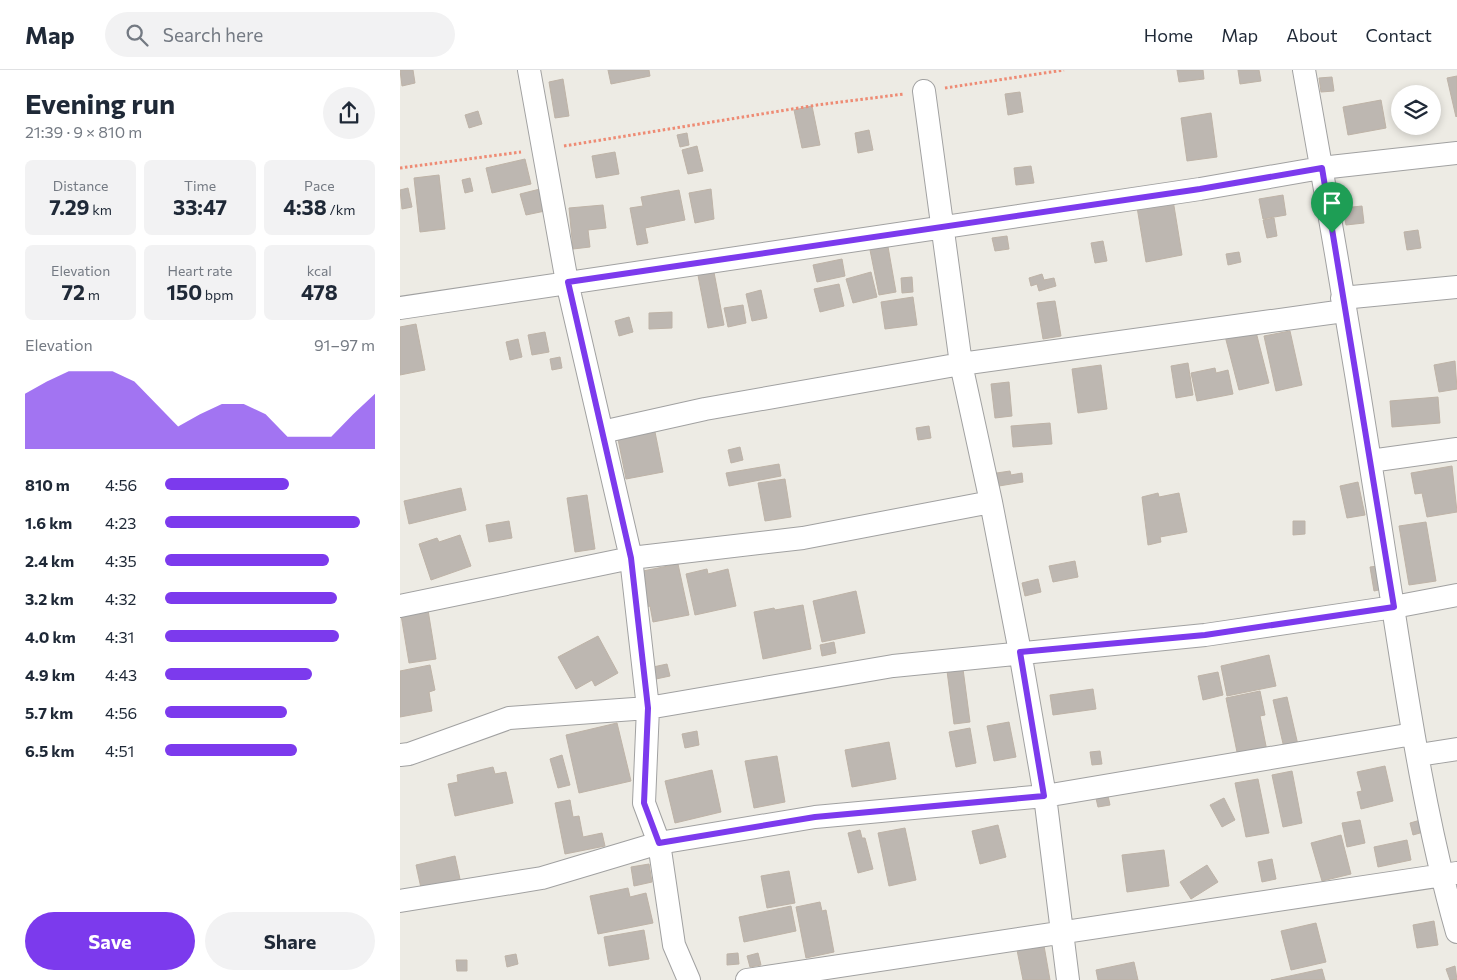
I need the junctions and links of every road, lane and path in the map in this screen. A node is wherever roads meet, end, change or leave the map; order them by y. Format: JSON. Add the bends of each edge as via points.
{"nodes":[{"id":1,"x":529,"y":70,"type":"edge"},
{"id":2,"x":1064,"y":70,"type":"edge"},
{"id":3,"x":1304,"y":70,"type":"edge"},
{"id":4,"x":924,"y":91,"type":"junction"},
{"id":5,"x":543,"y":149,"type":"junction"},
{"id":6,"x":1457,"y":153,"type":"edge"},
{"id":7,"x":400,"y":168,"type":"edge"},
{"id":8,"x":1322,"y":168,"type":"junction"},
{"id":9,"x":941,"y":228,"type":"junction"},
{"id":10,"x":568,"y":282,"type":"junction"},
{"id":11,"x":1457,"y":287,"type":"edge"},
{"id":12,"x":1343,"y":304,"type":"junction"},
{"id":13,"x":400,"y":308,"type":"edge"},
{"id":14,"x":961,"y":364,"type":"junction"},
{"id":15,"x":602,"y":432,"type":"junction"},
{"id":16,"x":1457,"y":449,"type":"edge"},
{"id":17,"x":1370,"y":460,"type":"junction"},
{"id":18,"x":991,"y":502,"type":"junction"},
{"id":19,"x":631,"y":558,"type":"junction"},
{"id":20,"x":1457,"y":595,"type":"edge"},
{"id":21,"x":400,"y":606,"type":"edge"},
{"id":22,"x":1394,"y":607,"type":"junction"},
{"id":23,"x":1020,"y":652,"type":"junction"},
{"id":24,"x":648,"y":708,"type":"junction"},
{"id":25,"x":1416,"y":744,"type":"junction"},
{"id":26,"x":1457,"y":749,"type":"edge"},
{"id":27,"x":400,"y":755,"type":"edge"},
{"id":28,"x":1044,"y":796,"type":"junction"},
{"id":29,"x":659,"y":843,"type":"junction"},
{"id":30,"x":1449,"y":874,"type":"edge"},
{"id":31,"x":400,"y":901,"type":"edge"},
{"id":32,"x":1062,"y":932,"type":"junction"},
{"id":33,"x":1457,"y":932,"type":"edge"},
{"id":34,"x":689,"y":980,"type":"edge"},
{"id":35,"x":747,"y":980,"type":"edge"},
{"id":36,"x":1068,"y":980,"type":"edge"}],
"edges":[{"from":1,"to":5,"type":"street"},
{"from":2,"to":4,"type":"path"},
{"from":3,"to":8,"type":"street"},
{"from":4,"to":5,"type":"path"},
{"from":4,"to":9,"type":"street"},
{"from":5,"to":7,"type":"path"},
{"from":5,"to":10,"type":"street"},
{"from":6,"to":8,"type":"street"},
{"from":8,"to":9,"type":"street"},
{"from":8,"to":12,"type":"street"},
{"from":9,"to":10,"type":"street"},
{"from":9,"to":14,"type":"street"},
{"from":10,"to":13,"type":"street"},
{"from":10,"to":15,"type":"street"},
{"from":11,"to":12,"type":"street"},
{"from":12,"to":14,"type":"street"},
{"from":12,"to":17,"type":"street"},
{"from":14,"to":15,"type":"street","via":[[705,409]]},
{"from":14,"to":18,"type":"street"},
{"from":15,"to":19,"type":"street"},
{"from":16,"to":17,"type":"street"},
{"from":17,"to":22,"type":"street"},
{"from":18,"to":19,"type":"street","via":[[803,538]]},
{"from":18,"to":23,"type":"street"},
{"from":19,"to":21,"type":"street"},
{"from":19,"to":24,"type":"street"},
{"from":20,"to":22,"type":"street"},
{"from":22,"to":23,"type":"street","via":[[1205,635]]},
{"from":22,"to":25,"type":"street"},
{"from":23,"to":24,"type":"street","via":[[893,666]]},
{"from":23,"to":28,"type":"street"},
{"from":24,"to":27,"type":"street","via":[[509,718]]},
{"from":24,"to":29,"type":"street","via":[[644,803]]},
{"from":25,"to":26,"type":"street"},
{"from":25,"to":28,"type":"street"},
{"from":25,"to":30,"type":"street"},
{"from":28,"to":29,"type":"street","via":[[815,817]]},
{"from":28,"to":32,"type":"street"},
{"from":29,"to":31,"type":"street","via":[[542,878]]},
{"from":29,"to":34,"type":"street","via":[[674,945]]},
{"from":30,"to":32,"type":"street"},
{"from":30,"to":33,"type":"street"},
{"from":32,"to":35,"type":"street"},
{"from":32,"to":36,"type":"street"}]}
